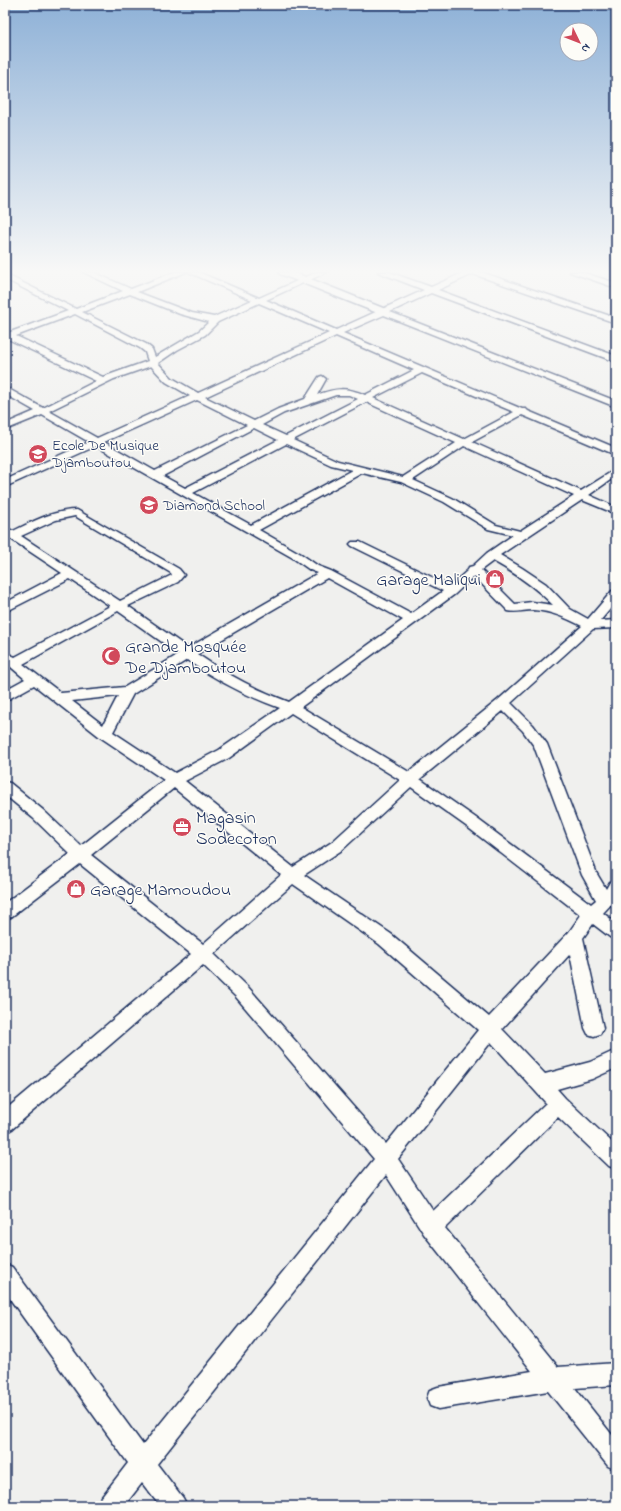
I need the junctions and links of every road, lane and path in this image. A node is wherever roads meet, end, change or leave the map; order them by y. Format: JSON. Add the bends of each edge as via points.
{"nodes":[{"id":1,"x":20,"y":343,"type":"edge"},
{"id":2,"x":136,"y":343,"type":"edge"},
{"id":3,"x":184,"y":343,"type":"edge"},
{"id":4,"x":317,"y":343,"type":"edge"},
{"id":5,"x":360,"y":343,"type":"edge"},
{"id":6,"x":461,"y":343,"type":"edge"},
{"id":7,"x":571,"y":343,"type":"edge"},
{"id":8,"x":616,"y":359,"type":"edge"},
{"id":9,"x":153,"y":362,"type":"junction"},
{"id":10,"x":422,"y":369,"type":"junction"},
{"id":11,"x":108,"y":379,"type":"junction"},
{"id":12,"x":322,"y":379,"type":"dead end"},
{"id":13,"x":169,"y":380,"type":"junction"},
{"id":14,"x":5,"y":390,"type":"edge"},
{"id":15,"x":198,"y":397,"type":"junction"},
{"id":16,"x":365,"y":398,"type":"junction"},
{"id":17,"x":308,"y":402,"type":"junction"},
{"id":18,"x":616,"y":404,"type":"edge"},
{"id":19,"x":43,"y":411,"type":"junction"},
{"id":20,"x":523,"y":411,"type":"junction"},
{"id":21,"x":255,"y":425,"type":"junction"},
{"id":22,"x":5,"y":428,"type":"edge"},
{"id":23,"x":285,"y":440,"type":"junction"},
{"id":24,"x":98,"y":442,"type":"junction"},
{"id":25,"x":466,"y":443,"type":"junction"},
{"id":26,"x":616,"y":452,"type":"edge"},
{"id":27,"x":361,"y":469,"type":"junction"},
{"id":28,"x":616,"y":472,"type":"edge"},
{"id":29,"x":156,"y":475,"type":"junction"},
{"id":30,"x":405,"y":480,"type":"junction"},
{"id":31,"x":5,"y":484,"type":"edge"},
{"id":32,"x":186,"y":492,"type":"junction"},
{"id":33,"x":581,"y":496,"type":"junction"},
{"id":34,"x":616,"y":511,"type":"edge"},
{"id":35,"x":251,"y":530,"type":"junction"},
{"id":36,"x":9,"y":533,"type":"edge"},
{"id":37,"x":520,"y":534,"type":"junction"},
{"id":38,"x":356,"y":544,"type":"dead end"},
{"id":39,"x":491,"y":555,"type":"junction"},
{"id":40,"x":473,"y":570,"type":"junction"},
{"id":41,"x":327,"y":573,"type":"junction"},
{"id":42,"x":70,"y":574,"type":"junction"},
{"id":43,"x":451,"y":591,"type":"junction"},
{"id":44,"x":616,"y":594,"type":"edge"},
{"id":45,"x":119,"y":606,"type":"junction"},
{"id":46,"x":5,"y":608,"type":"edge"},
{"id":47,"x":566,"y":612,"type":"junction"},
{"id":48,"x":411,"y":619,"type":"junction"},
{"id":49,"x":616,"y":624,"type":"edge"},
{"id":50,"x":590,"y":625,"type":"junction"},
{"id":51,"x":187,"y":654,"type":"junction"},
{"id":52,"x":10,"y":659,"type":"edge"},
{"id":53,"x":35,"y":679,"type":"junction"},
{"id":54,"x":128,"y":691,"type":"junction"},
{"id":55,"x":5,"y":696,"type":"edge"},
{"id":56,"x":59,"y":698,"type":"junction"},
{"id":57,"x":503,"y":703,"type":"junction"},
{"id":58,"x":291,"y":707,"type":"junction"},
{"id":59,"x":105,"y":734,"type":"junction"},
{"id":60,"x":410,"y":779,"type":"junction"},
{"id":61,"x":174,"y":780,"type":"junction"},
{"id":62,"x":5,"y":787,"type":"edge"},
{"id":63,"x":80,"y":855,"type":"junction"},
{"id":64,"x":292,"y":874,"type":"junction"},
{"id":65,"x":604,"y":901,"type":"edge"},
{"id":66,"x":5,"y":912,"type":"edge"},
{"id":67,"x":616,"y":932,"type":"edge"},
{"id":68,"x":575,"y":937,"type":"junction"},
{"id":69,"x":203,"y":954,"type":"junction"},
{"id":70,"x":594,"y":1028,"type":"dead end"},
{"id":71,"x":490,"y":1029,"type":"junction"},
{"id":72,"x":616,"y":1059,"type":"edge"},
{"id":73,"x":542,"y":1084,"type":"junction"},
{"id":74,"x":558,"y":1104,"type":"junction"},
{"id":75,"x":5,"y":1122,"type":"edge"},
{"id":76,"x":386,"y":1158,"type":"junction"},
{"id":77,"x":616,"y":1158,"type":"edge"},
{"id":78,"x":431,"y":1227,"type":"junction"},
{"id":79,"x":5,"y":1274,"type":"edge"},
{"id":80,"x":616,"y":1374,"type":"edge"},
{"id":81,"x":552,"y":1379,"type":"junction"},
{"id":82,"x":438,"y":1398,"type":"dead end"},
{"id":83,"x":616,"y":1458,"type":"edge"},
{"id":84,"x":142,"y":1463,"type":"junction"},
{"id":85,"x":109,"y":1506,"type":"edge"},
{"id":86,"x":175,"y":1506,"type":"edge"}],
"edges":[{"from":1,"to":11,"type":"street"},
{"from":2,"to":9,"type":"street","via":[[149,351]]},
{"from":3,"to":9,"type":"street"},
{"from":4,"to":15,"type":"street"},
{"from":5,"to":10,"type":"street"},
{"from":6,"to":18,"type":"street"},
{"from":7,"to":8,"type":"street"},
{"from":9,"to":11,"type":"street"},
{"from":9,"to":13,"type":"street"},
{"from":10,"to":16,"type":"street"},
{"from":10,"to":20,"type":"street"},
{"from":11,"to":13,"type":"street","via":[[147,374]]},
{"from":11,"to":19,"type":"street"},
{"from":12,"to":17,"type":"street"},
{"from":13,"to":15,"type":"street"},
{"from":14,"to":19,"type":"street"},
{"from":15,"to":21,"type":"street"},
{"from":15,"to":24,"type":"street"},
{"from":16,"to":17,"type":"street","via":[[344,391]]},
{"from":16,"to":23,"type":"street"},
{"from":16,"to":25,"type":"street"},
{"from":17,"to":21,"type":"street","via":[[281,411]]},
{"from":19,"to":22,"type":"street"},
{"from":19,"to":24,"type":"street"},
{"from":20,"to":25,"type":"street"},
{"from":20,"to":26,"type":"street"},
{"from":21,"to":23,"type":"street"},
{"from":21,"to":29,"type":"street"},
{"from":23,"to":27,"type":"street","via":[[320,458]]},
{"from":23,"to":32,"type":"street"},
{"from":24,"to":29,"type":"street"},
{"from":24,"to":31,"type":"street"},
{"from":25,"to":30,"type":"street"},
{"from":25,"to":33,"type":"street"},
{"from":27,"to":30,"type":"street"},
{"from":27,"to":35,"type":"street"},
{"from":28,"to":33,"type":"street"},
{"from":29,"to":32,"type":"street"},
{"from":30,"to":37,"type":"street","via":[[448,500],[492,526]]},
{"from":32,"to":35,"type":"street"},
{"from":33,"to":34,"type":"street"},
{"from":33,"to":37,"type":"street"},
{"from":35,"to":41,"type":"street","via":[[314,568]]},
{"from":36,"to":42,"type":"street"},
{"from":36,"to":45,"type":"street","via":[[68,512],[76,513],[178,575]]},
{"from":37,"to":39,"type":"street"},
{"from":38,"to":43,"type":"street"},
{"from":39,"to":40,"type":"street"},
{"from":39,"to":47,"type":"street","via":[[542,587]]},
{"from":40,"to":43,"type":"street"},
{"from":40,"to":47,"type":"street","via":[[512,608],[523,605],[540,606]]},
{"from":41,"to":48,"type":"street"},
{"from":41,"to":51,"type":"street"},
{"from":42,"to":45,"type":"street"},
{"from":42,"to":46,"type":"street"},
{"from":43,"to":48,"type":"street"},
{"from":44,"to":50,"type":"street"},
{"from":45,"to":51,"type":"street"},
{"from":45,"to":52,"type":"street"},
{"from":47,"to":50,"type":"street"},
{"from":48,"to":58,"type":"street"},
{"from":49,"to":50,"type":"street"},
{"from":50,"to":57,"type":"street"},
{"from":51,"to":54,"type":"street"},
{"from":51,"to":58,"type":"street","via":[[218,675],[259,696]]},
{"from":52,"to":53,"type":"street"},
{"from":53,"to":55,"type":"street"},
{"from":53,"to":56,"type":"street"},
{"from":54,"to":56,"type":"street"},
{"from":54,"to":59,"type":"street"},
{"from":56,"to":59,"type":"street"},
{"from":57,"to":60,"type":"street"},
{"from":57,"to":65,"type":"street","via":[[540,744],[590,875]]},
{"from":58,"to":60,"type":"street"},
{"from":58,"to":61,"type":"street","via":[[224,754]]},
{"from":59,"to":61,"type":"street"},
{"from":60,"to":64,"type":"street","via":[[337,846]]},
{"from":60,"to":65,"type":"street","via":[[471,822]]},
{"from":61,"to":63,"type":"street"},
{"from":61,"to":64,"type":"street"},
{"from":62,"to":63,"type":"street","via":[[38,814]]},
{"from":63,"to":66,"type":"street"},
{"from":63,"to":69,"type":"street"},
{"from":64,"to":69,"type":"street"},
{"from":64,"to":71,"type":"street","via":[[385,939]]},
{"from":65,"to":67,"type":"street"},
{"from":65,"to":68,"type":"street"},
{"from":68,"to":70,"type":"street"},
{"from":68,"to":71,"type":"street"},
{"from":69,"to":75,"type":"street"},
{"from":69,"to":76,"type":"street","via":[[242,992]]},
{"from":71,"to":73,"type":"street"},
{"from":71,"to":76,"type":"street"},
{"from":72,"to":73,"type":"street","via":[[592,1070]]},
{"from":73,"to":74,"type":"street"},
{"from":74,"to":77,"type":"street"},
{"from":74,"to":78,"type":"street"},
{"from":76,"to":78,"type":"street"},
{"from":76,"to":84,"type":"street"},
{"from":78,"to":81,"type":"street"},
{"from":79,"to":84,"type":"street"},
{"from":80,"to":81,"type":"street"},
{"from":81,"to":82,"type":"street"},
{"from":81,"to":83,"type":"street"},
{"from":84,"to":85,"type":"street"},
{"from":84,"to":86,"type":"street"}]}
